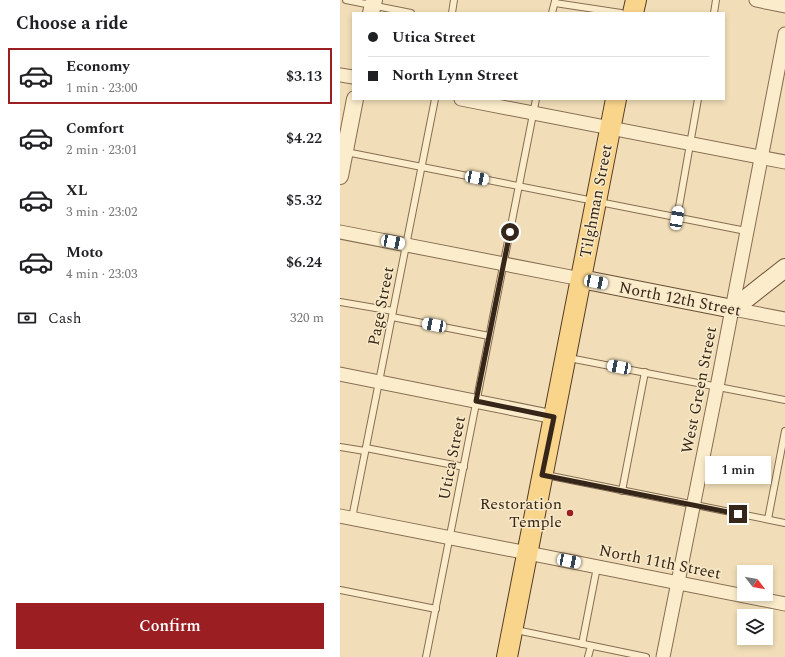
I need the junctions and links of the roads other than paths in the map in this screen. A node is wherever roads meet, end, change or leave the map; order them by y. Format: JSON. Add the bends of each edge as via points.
{"nodes":[{"id":1,"x":346,"y":0,"type":"edge"},
{"id":2,"x":454,"y":0,"type":"edge"},
{"id":3,"x":636,"y":0,"type":"edge"},
{"id":4,"x":716,"y":0,"type":"edge"},
{"id":5,"x":756,"y":0,"type":"edge"},
{"id":6,"x":555,"y":2,"type":"edge"},
{"id":7,"x":373,"y":6,"type":"edge"},
{"id":8,"x":785,"y":6,"type":"edge"},
{"id":9,"x":406,"y":12,"type":"edge"},
{"id":10,"x":452,"y":12,"type":"edge"},
{"id":11,"x":552,"y":12,"type":"edge"},
{"id":12,"x":615,"y":12,"type":"edge"},
{"id":13,"x":633,"y":12,"type":"edge"},
{"id":14,"x":714,"y":12,"type":"edge"},
{"id":15,"x":785,"y":34,"type":"edge"},
{"id":16,"x":340,"y":75,"type":"edge"},
{"id":17,"x":352,"y":77,"type":"edge"},
{"id":18,"x":355,"y":100,"type":"edge"},
{"id":19,"x":435,"y":100,"type":"edge"},
{"id":20,"x":466,"y":100,"type":"edge"},
{"id":21,"x":536,"y":100,"type":"edge"},
{"id":22,"x":616,"y":100,"type":"edge"},
{"id":23,"x":698,"y":100,"type":"edge"},
{"id":24,"x":533,"y":113,"type":"junction"},
{"id":25,"x":610,"y":128,"type":"junction"},
{"id":26,"x":690,"y":144,"type":"junction"},
{"id":27,"x":345,"y":152,"type":"junction"},
{"id":28,"x":760,"y":157,"type":"junction"},
{"id":29,"x":785,"y":162,"type":"edge"},
{"id":30,"x":422,"y":167,"type":"junction"},
{"id":31,"x":340,"y":176,"type":"edge"},
{"id":32,"x":519,"y":186,"type":"junction"},
{"id":33,"x":596,"y":201,"type":"junction"},
{"id":34,"x":677,"y":218,"type":"junction"},
{"id":35,"x":746,"y":231,"type":"junction"},
{"id":36,"x":340,"y":232,"type":"edge"},
{"id":37,"x":406,"y":245,"type":"junction"},
{"id":38,"x":503,"y":264,"type":"junction"},
{"id":39,"x":785,"y":268,"type":"edge"},
{"id":40,"x":581,"y":279,"type":"junction"},
{"id":41,"x":340,"y":302,"type":"edge"},
{"id":42,"x":733,"y":309,"type":"junction"},
{"id":43,"x":392,"y":314,"type":"junction"},
{"id":44,"x":785,"y":319,"type":"edge"},
{"id":45,"x":489,"y":336,"type":"junction"},
{"id":46,"x":566,"y":357,"type":"junction"},
{"id":47,"x":645,"y":372,"type":"junction"},
{"id":48,"x":340,"y":374,"type":"edge"},
{"id":49,"x":379,"y":382,"type":"junction"},
{"id":50,"x":717,"y":387,"type":"junction"},
{"id":51,"x":785,"y":400,"type":"edge"},
{"id":52,"x":476,"y":401,"type":"junction"},
{"id":53,"x":554,"y":417,"type":"junction"},
{"id":54,"x":785,"y":431,"type":"edge"},
{"id":55,"x":340,"y":447,"type":"edge"},
{"id":56,"x":366,"y":450,"type":"junction"},
{"id":57,"x":464,"y":467,"type":"junction"},
{"id":58,"x":542,"y":475,"type":"junction"},
{"id":59,"x":622,"y":491,"type":"junction"},
{"id":60,"x":694,"y":505,"type":"junction"},
{"id":61,"x":346,"y":517,"type":"edge"},
{"id":62,"x":768,"y":519,"type":"junction"},
{"id":63,"x":785,"y":523,"type":"edge"},
{"id":64,"x":450,"y":537,"type":"junction"},
{"id":65,"x":527,"y":553,"type":"junction"},
{"id":66,"x":597,"y":566,"type":"junction"},
{"id":67,"x":679,"y":583,"type":"junction"},
{"id":68,"x":340,"y":590,"type":"edge"},
{"id":69,"x":785,"y":604,"type":"edge"},
{"id":70,"x":436,"y":609,"type":"junction"},
{"id":71,"x":512,"y":629,"type":"junction"},
{"id":72,"x":582,"y":644,"type":"junction"},
{"id":73,"x":590,"y":646,"type":"junction"},
{"id":74,"x":426,"y":657,"type":"edge"},
{"id":75,"x":507,"y":657,"type":"edge"},
{"id":76,"x":588,"y":657,"type":"edge"},
{"id":77,"x":646,"y":657,"type":"edge"},
{"id":78,"x":663,"y":657,"type":"edge"}],
"edges":[{"from":1,"to":7,"type":"lane"},
{"from":2,"to":10,"type":"lane"},
{"from":3,"to":13,"type":"main road"},
{"from":4,"to":14,"type":"lane"},
{"from":5,"to":8,"type":"street"},
{"from":6,"to":11,"type":"lane"},
{"from":6,"to":12,"type":"lane"},
{"from":7,"to":9,"type":"lane"},
{"from":15,"to":28,"type":"street","name":"West Green Street"},
{"from":16,"to":17,"type":"street"},
{"from":18,"to":27,"type":"street"},
{"from":19,"to":30,"type":"lane","name":"Page Street"},
{"from":20,"to":24,"type":"street"},
{"from":21,"to":24,"type":"lane","name":"Utica Street"},
{"from":22,"to":25,"type":"main road","name":"Tilghman Street"},
{"from":23,"to":26,"type":"lane"},
{"from":24,"to":25,"type":"street"},
{"from":24,"to":32,"type":"lane","name":"Utica Street"},
{"from":25,"to":26,"type":"street"},
{"from":25,"to":33,"type":"main road","name":"Tilghman Street"},
{"from":26,"to":28,"type":"street"},
{"from":26,"to":34,"type":"lane"},
{"from":27,"to":30,"type":"lane"},
{"from":27,"to":31,"type":"street"},
{"from":28,"to":29,"type":"street"},
{"from":28,"to":35,"type":"street","name":"West Green Street"},
{"from":30,"to":32,"type":"lane"},
{"from":30,"to":37,"type":"lane","name":"Page Street"},
{"from":32,"to":33,"type":"lane"},
{"from":32,"to":38,"type":"lane","name":"Utica Street"},
{"from":33,"to":34,"type":"lane"},
{"from":33,"to":40,"type":"main road","name":"Tilghman Street"},
{"from":34,"to":35,"type":"lane"},
{"from":35,"to":42,"type":"street","name":"West Green Street"},
{"from":36,"to":37,"type":"street","name":"North 12th Street"},
{"from":37,"to":38,"type":"street","name":"North 12th Street"},
{"from":37,"to":43,"type":"lane","name":"Page Street"},
{"from":38,"to":40,"type":"street","name":"North 12th Street"},
{"from":38,"to":45,"type":"lane","name":"Utica Street"},
{"from":39,"to":42,"type":"main road"},
{"from":40,"to":42,"type":"main road","name":"North 12th Street"},
{"from":40,"to":46,"type":"main road","name":"Tilghman Street"},
{"from":41,"to":43,"type":"lane"},
{"from":42,"to":44,"type":"street","name":"North 12th Street"},
{"from":42,"to":50,"type":"street","name":"West Green Street"},
{"from":43,"to":45,"type":"lane"},
{"from":43,"to":49,"type":"lane","name":"Page Street"},
{"from":45,"to":52,"type":"lane","name":"Utica Street"},
{"from":46,"to":47,"type":"lane"},
{"from":46,"to":53,"type":"main road","name":"Tilghman Street"},
{"from":47,"to":50,"type":"lane"},
{"from":47,"to":59,"type":"lane"},
{"from":48,"to":49,"type":"street"},
{"from":49,"to":52,"type":"street"},
{"from":49,"to":56,"type":"lane","name":"Page Street"},
{"from":50,"to":51,"type":"lane"},
{"from":50,"to":60,"type":"street","name":"West Green Street"},
{"from":52,"to":53,"type":"street"},
{"from":52,"to":57,"type":"lane","name":"Utica Street"},
{"from":53,"to":58,"type":"main road","name":"Tilghman Street"},
{"from":54,"to":62,"type":"lane"},
{"from":55,"to":56,"type":"lane"},
{"from":56,"to":57,"type":"lane"},
{"from":56,"to":61,"type":"lane","name":"Page Street"},
{"from":57,"to":64,"type":"lane","name":"Utica Street"},
{"from":58,"to":59,"type":"lane"},
{"from":58,"to":65,"type":"main road","name":"Tilghman Street"},
{"from":59,"to":60,"type":"lane"},
{"from":60,"to":62,"type":"lane"},
{"from":60,"to":67,"type":"street","name":"West Green Street"},
{"from":61,"to":64,"type":"street","name":"North 11th Street"},
{"from":62,"to":63,"type":"lane"},
{"from":64,"to":65,"type":"street","name":"North 11th Street"},
{"from":64,"to":70,"type":"lane","name":"Utica Street"},
{"from":65,"to":66,"type":"street","name":"North 11th Street"},
{"from":65,"to":71,"type":"main road","name":"Tilghman Street"},
{"from":66,"to":67,"type":"street","name":"North 11th Street"},
{"from":66,"to":72,"type":"lane"},
{"from":67,"to":69,"type":"street","name":"North 11th Street"},
{"from":67,"to":78,"type":"street","name":"West Green Street"},
{"from":68,"to":70,"type":"lane"},
{"from":70,"to":74,"type":"lane","name":"Utica Street"},
{"from":71,"to":72,"type":"lane"},
{"from":71,"to":75,"type":"main road","name":"Tilghman Street"},
{"from":72,"to":73,"type":"lane"},
{"from":73,"to":76,"type":"lane"},
{"from":73,"to":77,"type":"lane"}]}
